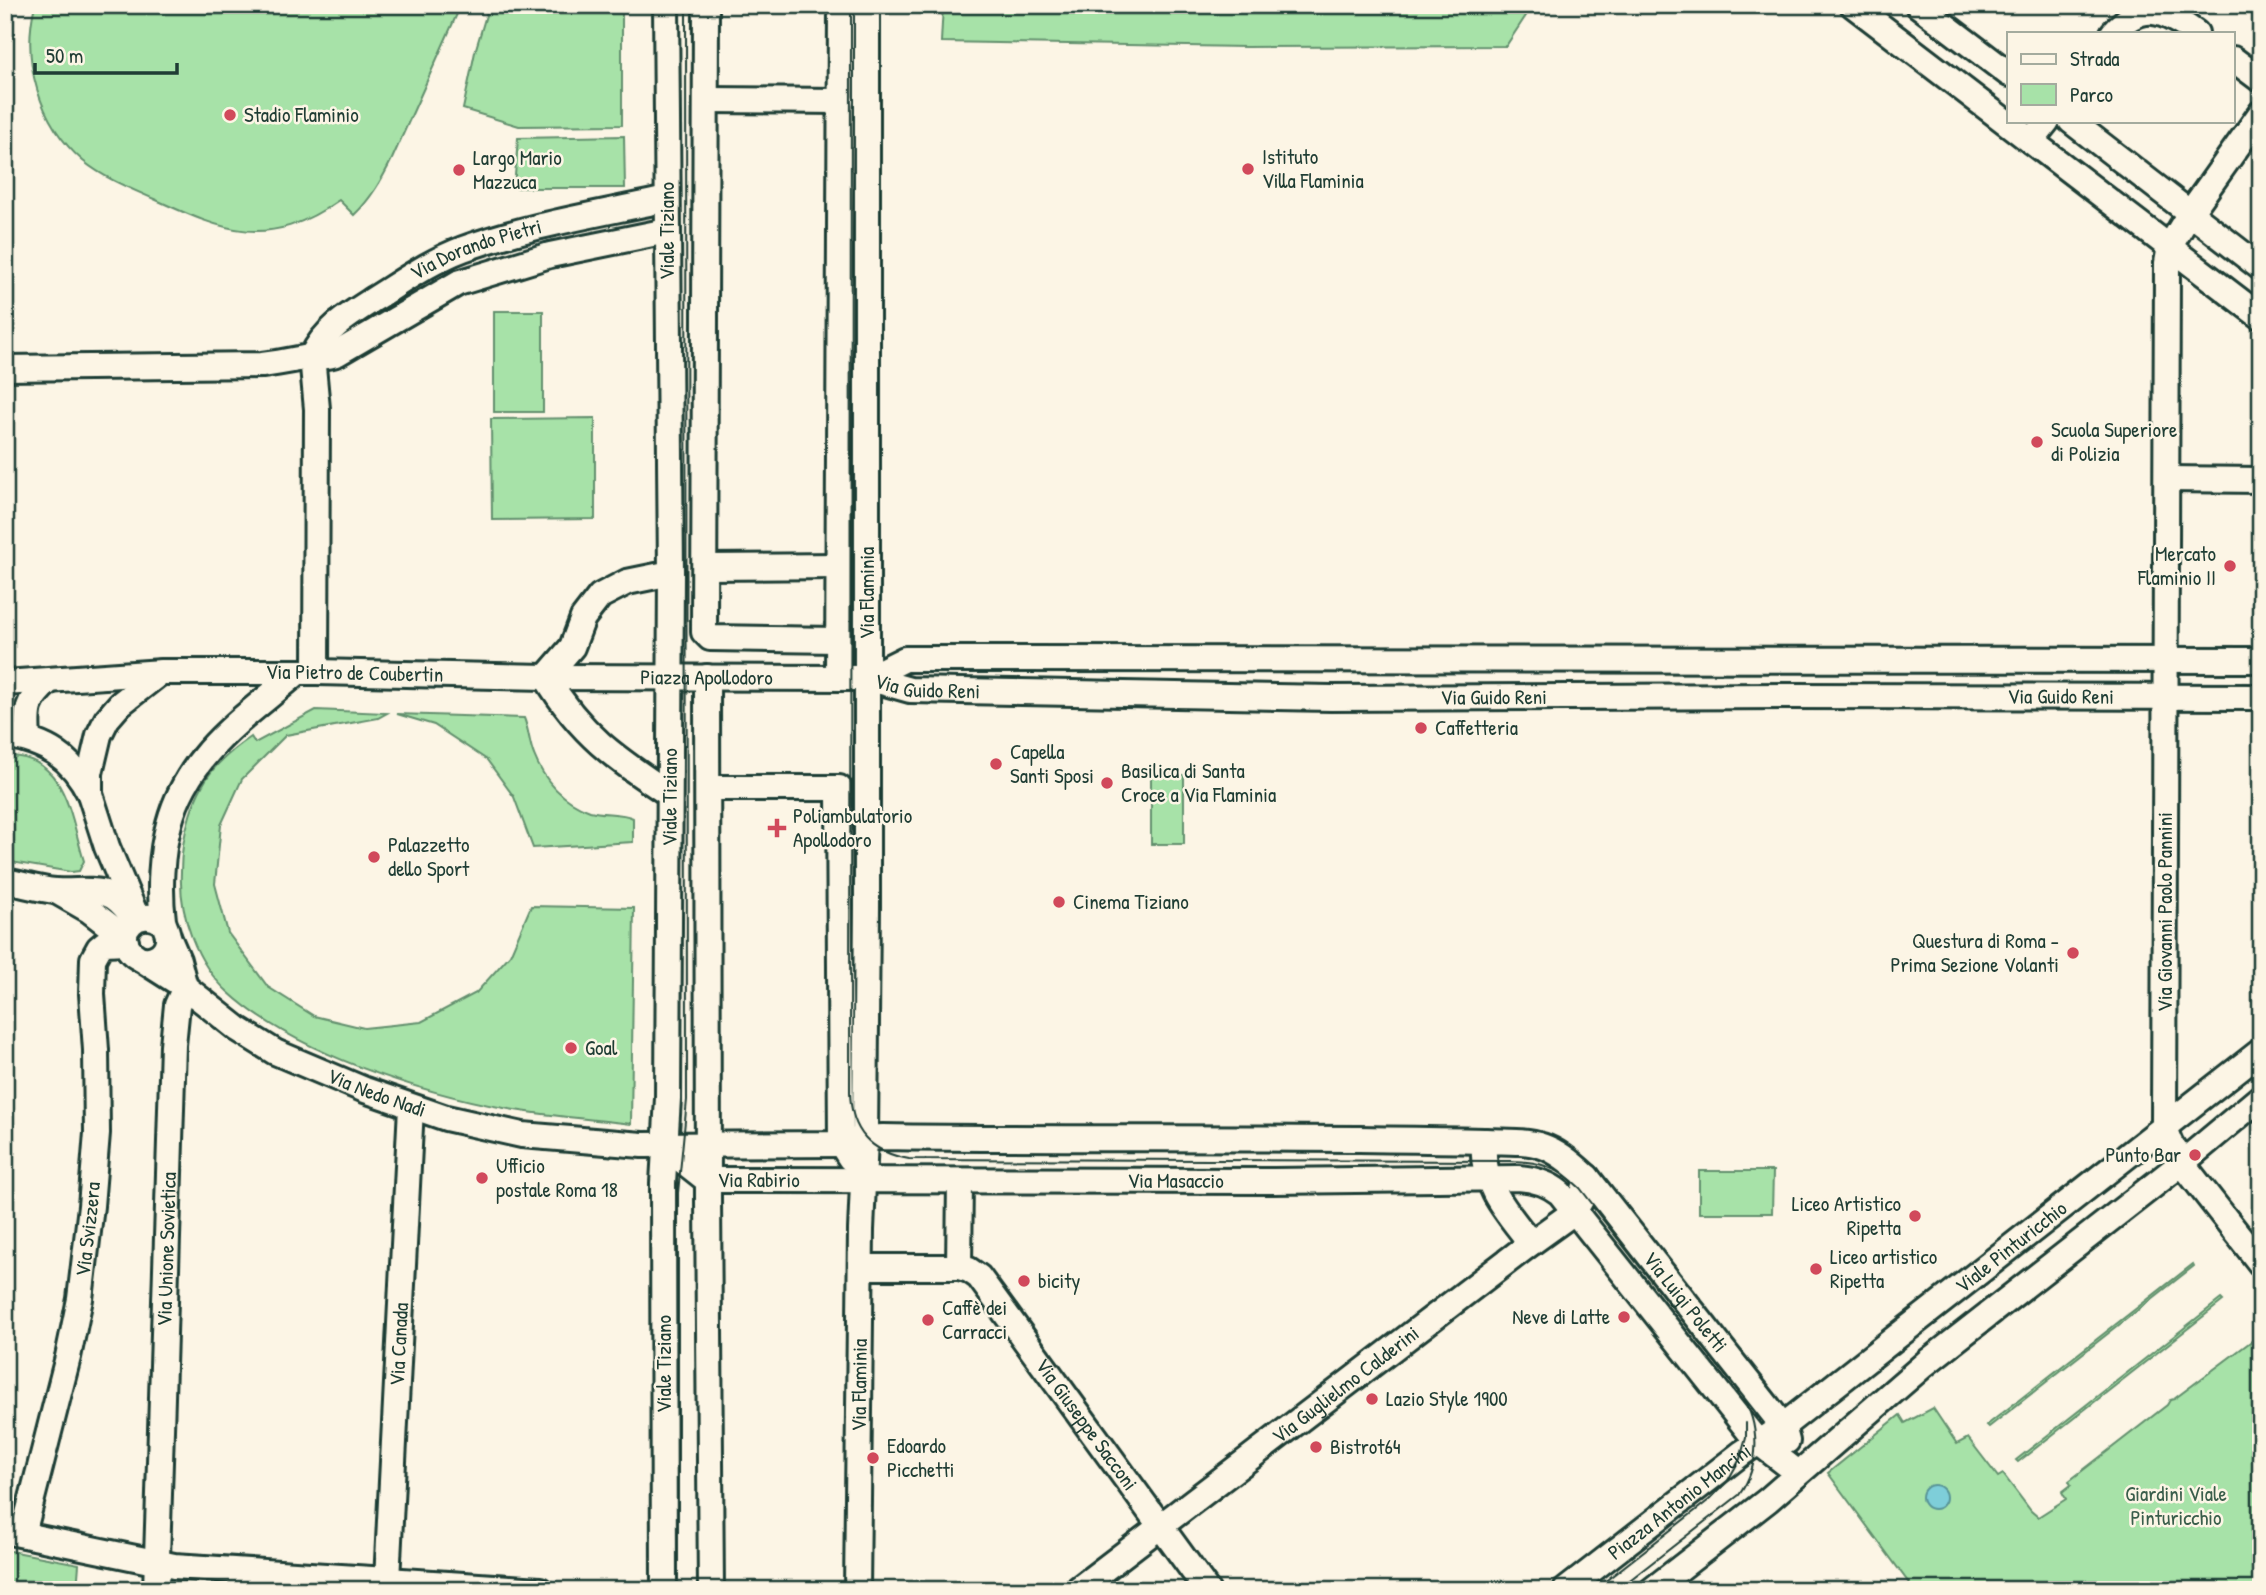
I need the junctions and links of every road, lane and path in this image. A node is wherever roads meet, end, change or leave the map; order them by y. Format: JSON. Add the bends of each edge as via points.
{"nodes":[{"id":1,"x":666,"y":5,"type":"edge"},
{"id":2,"x":706,"y":5,"type":"edge"},
{"id":3,"x":841,"y":5,"type":"edge"},
{"id":4,"x":867,"y":5,"type":"edge"},
{"id":5,"x":1853,"y":5,"type":"edge"},
{"id":6,"x":1918,"y":5,"type":"edge"},
{"id":7,"x":2149,"y":7,"type":"edge"},
{"id":8,"x":2114,"y":32,"type":"edge"},
{"id":9,"x":2195,"y":32,"type":"edge"},
{"id":10,"x":2234,"y":60,"type":"edge"},
{"id":11,"x":2007,"y":72,"type":"edge"},
{"id":12,"x":2261,"y":80,"type":"edge"},
{"id":13,"x":707,"y":100,"type":"junction"},
{"id":14,"x":841,"y":101,"type":"junction"},
{"id":15,"x":2261,"y":113,"type":"edge"},
{"id":16,"x":2046,"y":122,"type":"edge"},
{"id":17,"x":2072,"y":122,"type":"edge"},
{"id":18,"x":2031,"y":141,"type":"junction"},
{"id":19,"x":667,"y":199,"type":"junction"},
{"id":20,"x":2190,"y":213,"type":"junction"},
{"id":21,"x":667,"y":232,"type":"junction"},
{"id":22,"x":2170,"y":246,"type":"junction"},
{"id":23,"x":470,"y":247,"type":"junction"},
{"id":24,"x":2261,"y":268,"type":"edge"},
{"id":25,"x":478,"y":276,"type":"junction"},
{"id":26,"x":2261,"y":317,"type":"edge"},
{"id":27,"x":312,"y":356,"type":"junction"},
{"id":28,"x":5,"y":368,"type":"edge"},
{"id":29,"x":2168,"y":479,"type":"junction"},
{"id":30,"x":2261,"y":480,"type":"edge"},
{"id":31,"x":705,"y":566,"type":"junction"},
{"id":32,"x":838,"y":566,"type":"junction"},
{"id":33,"x":671,"y":573,"type":"junction"},
{"id":34,"x":837,"y":640,"type":"junction"},
{"id":35,"x":2167,"y":658,"type":"junction"},
{"id":36,"x":1308,"y":660,"type":"junction"},
{"id":37,"x":1787,"y":660,"type":"junction"},
{"id":38,"x":2261,"y":660,"type":"edge"},
{"id":39,"x":162,"y":672,"type":"junction"},
{"id":40,"x":307,"y":672,"type":"junction"},
{"id":41,"x":671,"y":676,"type":"junction"},
{"id":42,"x":546,"y":677,"type":"junction"},
{"id":43,"x":707,"y":677,"type":"junction"},
{"id":44,"x":838,"y":678,"type":"junction"},
{"id":45,"x":867,"y":678,"type":"junction"},
{"id":46,"x":49,"y":681,"type":"junction"},
{"id":47,"x":5,"y":683,"type":"edge"},
{"id":48,"x":1786,"y":696,"type":"junction"},
{"id":49,"x":2166,"y":696,"type":"junction"},
{"id":50,"x":1308,"y":697,"type":"junction"},
{"id":51,"x":2261,"y":697,"type":"edge"},
{"id":52,"x":17,"y":737,"type":"edge"},
{"id":53,"x":708,"y":788,"type":"junction"},
{"id":54,"x":90,"y":794,"type":"junction"},
{"id":55,"x":669,"y":794,"type":"junction"},
{"id":56,"x":107,"y":847,"type":"junction"},
{"id":57,"x":5,"y":881,"type":"edge"},
{"id":58,"x":80,"y":889,"type":"junction"},
{"id":59,"x":55,"y":891,"type":"junction"},
{"id":60,"x":166,"y":931,"type":"junction"},
{"id":61,"x":133,"y":935,"type":"junction"},
{"id":62,"x":185,"y":987,"type":"junction"},
{"id":63,"x":2261,"y":1051,"type":"edge"},
{"id":64,"x":2261,"y":1097,"type":"edge"},
{"id":65,"x":411,"y":1107,"type":"junction"},
{"id":66,"x":2164,"y":1128,"type":"junction"},
{"id":67,"x":865,"y":1138,"type":"junction"},
{"id":68,"x":1484,"y":1141,"type":"junction"},
{"id":69,"x":841,"y":1144,"type":"junction"},
{"id":70,"x":654,"y":1146,"type":"junction"},
{"id":71,"x":708,"y":1146,"type":"junction"},
{"id":72,"x":2182,"y":1163,"type":"junction"},
{"id":73,"x":1587,"y":1177,"type":"junction"},
{"id":74,"x":708,"y":1180,"type":"junction"},
{"id":75,"x":863,"y":1180,"type":"junction"},
{"id":76,"x":1488,"y":1180,"type":"junction"},
{"id":77,"x":960,"y":1181,"type":"junction"},
{"id":78,"x":1574,"y":1212,"type":"junction"},
{"id":79,"x":1531,"y":1243,"type":"junction"},
{"id":80,"x":2261,"y":1264,"type":"edge"},
{"id":81,"x":861,"y":1267,"type":"junction"},
{"id":82,"x":959,"y":1267,"type":"junction"},
{"id":83,"x":1783,"y":1426,"type":"junction"},
{"id":84,"x":1751,"y":1433,"type":"junction"},
{"id":85,"x":1798,"y":1473,"type":"junction"},
{"id":86,"x":1161,"y":1527,"type":"junction"},
{"id":87,"x":14,"y":1533,"type":"edge"},
{"id":88,"x":157,"y":1563,"type":"junction"},
{"id":89,"x":387,"y":1580,"type":"junction"},
{"id":90,"x":156,"y":1590,"type":"edge"},
{"id":91,"x":540,"y":1590,"type":"edge"},
{"id":92,"x":664,"y":1590,"type":"edge"},
{"id":93,"x":711,"y":1590,"type":"edge"},
{"id":94,"x":857,"y":1590,"type":"edge"},
{"id":95,"x":1077,"y":1590,"type":"edge"},
{"id":96,"x":1207,"y":1590,"type":"edge"},
{"id":97,"x":1566,"y":1590,"type":"edge"},
{"id":98,"x":1652,"y":1590,"type":"edge"}],
"edges":[{"from":1,"to":19,"type":"street","name":"Viale Tiziano"},
{"from":2,"to":13,"type":"street","name":"Viale Tiziano"},
{"from":3,"to":14,"type":"street","name":"Via Flaminia"},
{"from":4,"to":45,"type":"street","name":"Via Flaminia"},
{"from":5,"to":18,"type":"street"},
{"from":6,"to":11,"type":"street"},
{"from":7,"to":8,"type":"street","via":[[2127,16]]},
{"from":7,"to":9,"type":"street","via":[[2167,12]]},
{"from":10,"to":12,"type":"street"},
{"from":13,"to":14,"type":"street"},
{"from":13,"to":31,"type":"street","name":"Viale Tiziano"},
{"from":14,"to":32,"type":"street","name":"Via Flaminia"},
{"from":15,"to":20,"type":"street"},
{"from":16,"to":18,"type":"street"},
{"from":17,"to":20,"type":"street"},
{"from":18,"to":22,"type":"street"},
{"from":19,"to":21,"type":"street","name":"Viale Tiziano"},
{"from":19,"to":23,"type":"street","name":"Via Dorando Pietri"},
{"from":20,"to":22,"type":"street"},
{"from":20,"to":24,"type":"street"},
{"from":21,"to":25,"type":"street","name":"Via Dorando Pietri","via":[[550,255]]},
{"from":21,"to":33,"type":"street","name":"Viale Tiziano"},
{"from":22,"to":26,"type":"street"},
{"from":22,"to":29,"type":"street","name":"Via Giovanni Paolo Pannini"},
{"from":23,"to":25,"type":"street"},
{"from":23,"to":27,"type":"street","name":"Via Dorando Pietri","via":[[419,271],[353,313],[323,336]]},
{"from":25,"to":27,"type":"street","name":"Via Dorando Pietri","via":[[441,291],[332,356]]},
{"from":27,"to":28,"type":"street","name":"Via Dorando Pietri","via":[[262,365]]},
{"from":27,"to":40,"type":"street","via":[[317,409]]},
{"from":29,"to":30,"type":"street"},
{"from":29,"to":35,"type":"street","name":"Via Giovanni Paolo Pannini"},
{"from":31,"to":32,"type":"street"},
{"from":31,"to":34,"type":"street","name":"Viale Tiziano","via":[[704,632],[710,638]]},
{"from":32,"to":34,"type":"street","name":"Via Flaminia"},
{"from":33,"to":41,"type":"street","name":"Viale Tiziano"},
{"from":33,"to":42,"type":"street","via":[[626,582],[600,596],[583,618],[572,647]]},
{"from":34,"to":44,"type":"street","name":"Via Flaminia"},
{"from":35,"to":37,"type":"street","name":"Via Guido Reni"},
{"from":35,"to":38,"type":"street","name":"Via Guido Reni"},
{"from":35,"to":49,"type":"street","name":"Via Giovanni Paolo Pannini"},
{"from":36,"to":37,"type":"street","name":"Via Guido Reni"},
{"from":36,"to":45,"type":"street","name":"Via Guido Reni","via":[[905,659]]},
{"from":36,"to":50,"type":"street"},
{"from":37,"to":48,"type":"street"},
{"from":39,"to":40,"type":"street","name":"Via Pietro de Coubertin"},
{"from":39,"to":46,"type":"street","name":"Via Pietro de Coubertin"},
{"from":39,"to":54,"type":"street","via":[[120,704],[103,725]]},
{"from":40,"to":42,"type":"street","name":"Via Pietro de Coubertin"},
{"from":40,"to":60,"type":"street","via":[[206,752],[183,785],[166,840],[162,890]]},
{"from":41,"to":42,"type":"street","name":"Piazza Apollodoro"},
{"from":41,"to":43,"type":"street","name":"Piazza Apollodoro"},
{"from":41,"to":55,"type":"street","name":"Viale Tiziano"},
{"from":42,"to":55,"type":"street","via":[[569,713],[593,738]]},
{"from":43,"to":44,"type":"street","name":"Piazza Apollodoro"},
{"from":43,"to":53,"type":"street","name":"Viale Tiziano"},
{"from":44,"to":45,"type":"street","name":"Piazza Apollodoro"},
{"from":45,"to":50,"type":"street","name":"Via Guido Reni","via":[[910,690]]},
{"from":45,"to":67,"type":"street","name":"Via Flaminia"},
{"from":46,"to":47,"type":"street","name":"Via Pietro de Coubertin"},
{"from":46,"to":52,"type":"street","via":[[29,703]]},
{"from":48,"to":49,"type":"street","name":"Via Guido Reni"},
{"from":48,"to":50,"type":"street","name":"Via Guido Reni"},
{"from":49,"to":51,"type":"street","name":"Via Guido Reni"},
{"from":49,"to":66,"type":"street","name":"Via Giovanni Paolo Pannini"},
{"from":52,"to":54,"type":"street","via":[[49,748],[71,765]]},
{"from":53,"to":69,"type":"street","via":[[839,788]]},
{"from":53,"to":71,"type":"street","name":"Viale Tiziano"},
{"from":54,"to":56,"type":"street"},
{"from":55,"to":70,"type":"street","name":"Viale Tiziano","via":[[668,1098]]},
{"from":56,"to":58,"type":"street","via":[[97,875]]},
{"from":56,"to":61,"type":"street","via":[[123,888]]},
{"from":57,"to":59,"type":"street"},
{"from":58,"to":59,"type":"street"},
{"from":58,"to":61,"type":"street","via":[[121,901]]},
{"from":59,"to":61,"type":"street"},
{"from":60,"to":61,"type":"street","via":[[151,917]]},
{"from":60,"to":61,"type":"street","via":[[167,947],[147,960]]},
{"from":60,"to":62,"type":"street"},
{"from":61,"to":62,"type":"street","name":"Via Nedo Nadi"},
{"from":61,"to":87,"type":"street","name":"Via Svizzera","via":[[105,943],[93,960],[97,1133],[80,1299],[68,1357]]},
{"from":62,"to":65,"type":"street","name":"Via Nedo Nadi","via":[[275,1052]]},
{"from":62,"to":88,"type":"street","name":"Via Unione Sovietica","via":[[177,1005],[173,1045]]},
{"from":63,"to":66,"type":"street","name":"Viale Pinturicchio"},
{"from":64,"to":72,"type":"street","name":"Viale Pinturicchio"},
{"from":65,"to":70,"type":"street","name":"Via Nedo Nadi","via":[[508,1133]]},
{"from":65,"to":89,"type":"street","name":"Via Canada"},
{"from":66,"to":72,"type":"street"},
{"from":66,"to":83,"type":"street","name":"Viale Pinturicchio"},
{"from":67,"to":68,"type":"street","name":"Via Masaccio"},
{"from":67,"to":69,"type":"street","name":"Via Rabirio"},
{"from":67,"to":75,"type":"street","name":"Via Flaminia"},
{"from":68,"to":73,"type":"street","name":"Via Masaccio","via":[[1542,1145]]},
{"from":68,"to":76,"type":"street"},
{"from":69,"to":71,"type":"street","name":"Via Rabirio"},
{"from":69,"to":75,"type":"street"},
{"from":70,"to":71,"type":"street","name":"Via Rabirio"},
{"from":70,"to":74,"type":"street","name":"Via Rabirio"},
{"from":70,"to":92,"type":"street","name":"Viale Tiziano","via":[[663,1183]]},
{"from":71,"to":74,"type":"street","name":"Viale Tiziano"},
{"from":72,"to":80,"type":"street"},
{"from":72,"to":85,"type":"street","name":"Viale Pinturicchio","via":[[1926,1363]]},
{"from":73,"to":78,"type":"street"},
{"from":73,"to":83,"type":"street","name":"Via Luigi Poletti"},
{"from":74,"to":75,"type":"street","name":"Via Rabirio"},
{"from":74,"to":93,"type":"street","name":"Viale Tiziano"},
{"from":75,"to":77,"type":"street","name":"Via Masaccio"},
{"from":75,"to":81,"type":"street","name":"Via Flaminia"},
{"from":76,"to":77,"type":"street","name":"Via Masaccio"},
{"from":76,"to":78,"type":"street","name":"Via Masaccio","via":[[1518,1178],[1545,1184],[1560,1193]]},
{"from":76,"to":79,"type":"street"},
{"from":77,"to":82,"type":"street"},
{"from":78,"to":79,"type":"street","name":"Via Guglielmo Calderini"},
{"from":78,"to":84,"type":"street","name":"Via Luigi Poletti"},
{"from":79,"to":86,"type":"street","name":"Via Guglielmo Calderini"},
{"from":81,"to":82,"type":"street"},
{"from":81,"to":94,"type":"street","name":"Via Flaminia"},
{"from":82,"to":86,"type":"street","name":"Via Giuseppe Sacconi","via":[[979,1278]]},
{"from":83,"to":84,"type":"street","name":"Viale Pinturicchio"},
{"from":83,"to":85,"type":"street"},
{"from":84,"to":85,"type":"street","name":"Via Luigi Poletti"},
{"from":84,"to":97,"type":"street","name":"Piazza Antonio Mancini"},
{"from":85,"to":98,"type":"street"},
{"from":86,"to":95,"type":"street","name":"Via Guglielmo Calderini"},
{"from":86,"to":96,"type":"street","name":"Via Giuseppe Sacconi"},
{"from":87,"to":88,"type":"street"},
{"from":88,"to":89,"type":"street"},
{"from":88,"to":90,"type":"street","name":"Via Unione Sovietica"},
{"from":89,"to":91,"type":"street"}]}
